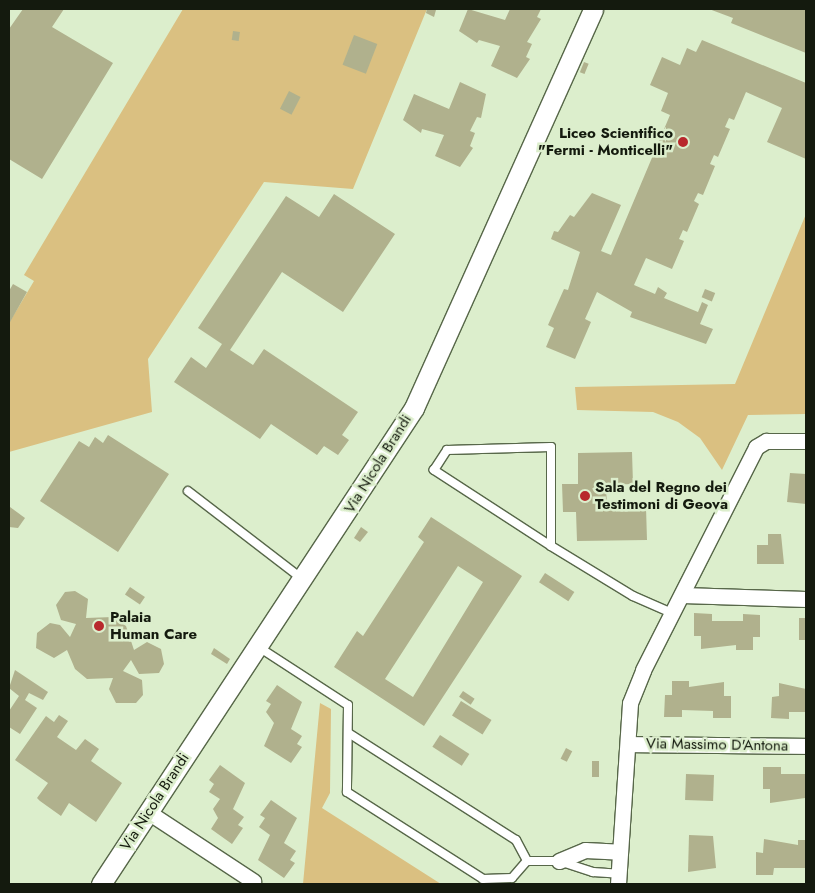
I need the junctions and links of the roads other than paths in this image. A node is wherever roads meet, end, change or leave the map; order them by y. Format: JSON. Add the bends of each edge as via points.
{"nodes":[{"id":1,"x":594,"y":9,"type":"edge"},
{"id":2,"x":806,"y":441,"type":"edge"},
{"id":3,"x":188,"y":490,"type":"dead end"},
{"id":4,"x":551,"y":546,"type":"junction"},
{"id":5,"x":303,"y":579,"type":"junction"},
{"id":6,"x":682,"y":595,"type":"junction"},
{"id":7,"x":806,"y":599,"type":"edge"},
{"id":8,"x":672,"y":613,"type":"junction"},
{"id":9,"x":257,"y":646,"type":"junction"},
{"id":10,"x":350,"y":734,"type":"junction"},
{"id":11,"x":628,"y":744,"type":"junction"},
{"id":12,"x":806,"y":746,"type":"edge"},
{"id":13,"x":148,"y":812,"type":"junction"},
{"id":14,"x":620,"y":852,"type":"junction"},
{"id":15,"x":559,"y":861,"type":"junction"},
{"id":16,"x":527,"y":862,"type":"junction"},
{"id":17,"x":619,"y":879,"type":"edge"},
{"id":18,"x":253,"y":881,"type":"dead end"},
{"id":19,"x":100,"y":884,"type":"edge"}],
"edges":[{"from":1,"to":5,"type":"street","name":"Via Nicola Brandi","via":[[434,369]]},
{"from":2,"to":6,"type":"street","name":"Via Massimo D'Antona","via":[[766,440],[756,447]]},
{"from":3,"to":5,"type":"lane"},
{"from":4,"to":4,"type":"lane","via":[[551,448],[447,450],[434,470]]},
{"from":4,"to":8,"type":"lane","via":[[633,596]]},
{"from":5,"to":9,"type":"street","name":"Via Nicola Brandi"},
{"from":6,"to":7,"type":"street"},
{"from":6,"to":8,"type":"street","name":"Via Massimo D'Antona"},
{"from":8,"to":11,"type":"street","name":"Via Massimo D'Antona","via":[[630,703]]},
{"from":9,"to":10,"type":"lane","via":[[348,705]]},
{"from":9,"to":13,"type":"street","name":"Via Nicola Brandi"},
{"from":10,"to":16,"type":"lane","via":[[516,840]]},
{"from":10,"to":16,"type":"lane","via":[[347,792],[483,879],[512,878]]},
{"from":11,"to":12,"type":"street","name":"Via Massimo D'Antona"},
{"from":11,"to":14,"type":"street","name":"Via Massimo D'Antona"},
{"from":13,"to":18,"type":"street"},
{"from":13,"to":19,"type":"street","name":"Via Nicola Brandi"},
{"from":14,"to":15,"type":"street","via":[[585,850]]},
{"from":14,"to":17,"type":"street","name":"Via Massimo D'Antona"},
{"from":15,"to":16,"type":"lane"},
{"from":15,"to":17,"type":"lane"}]}
